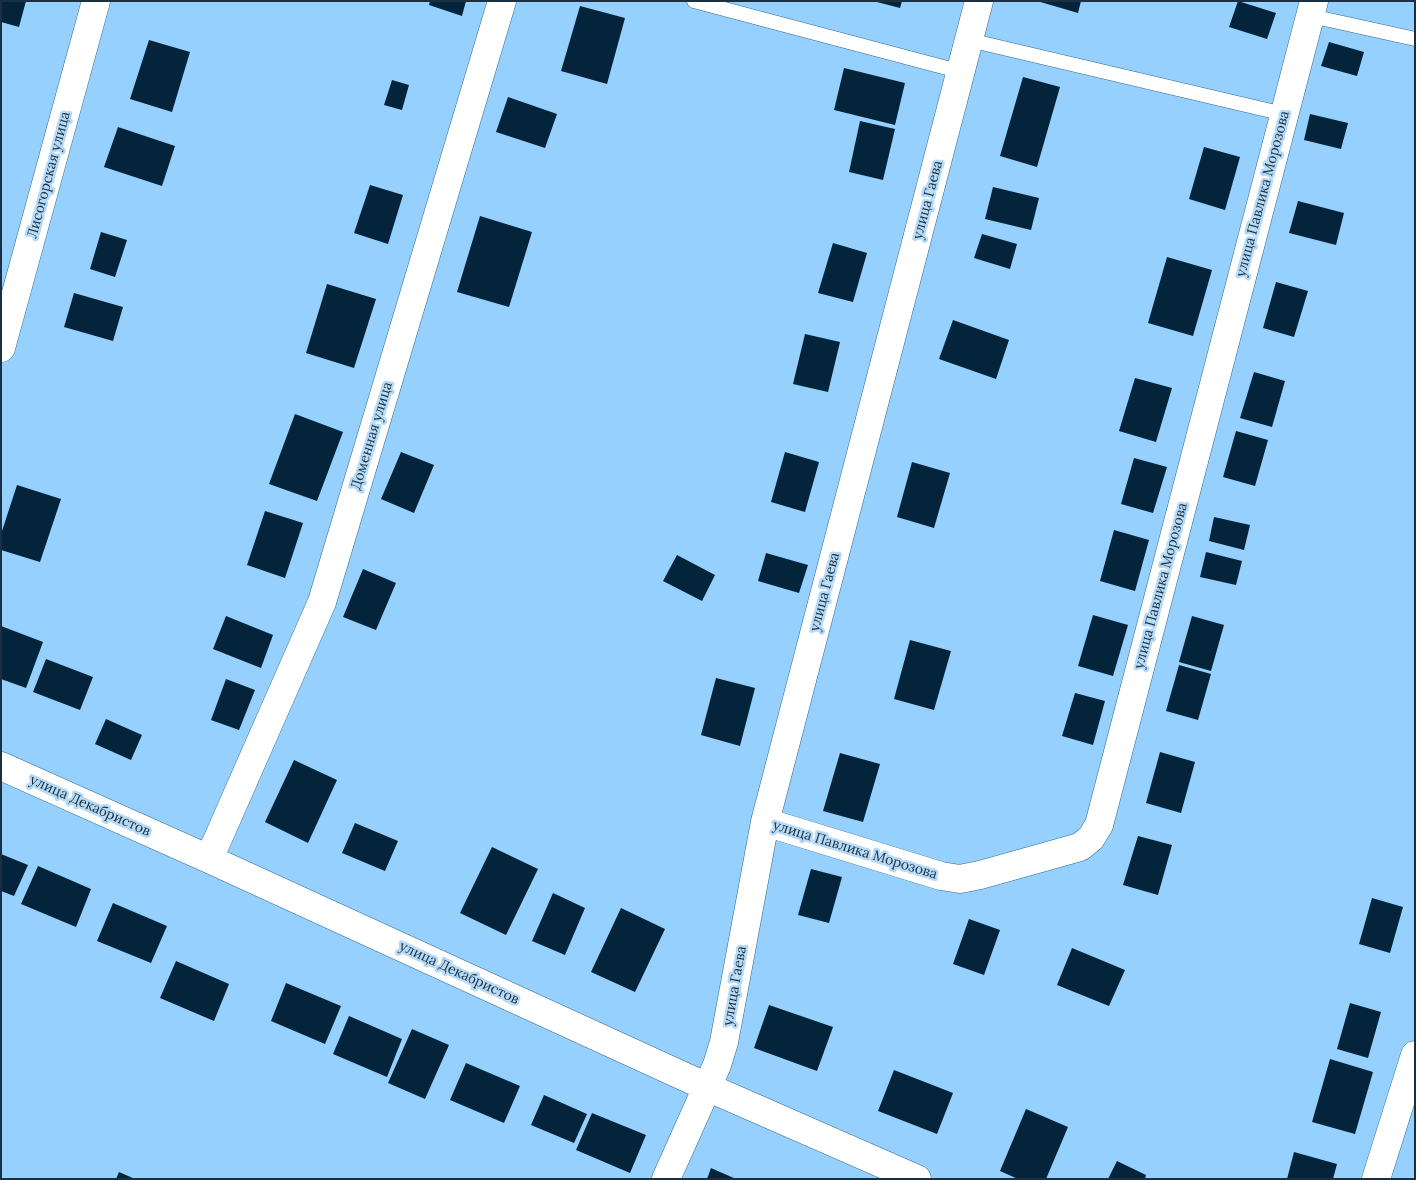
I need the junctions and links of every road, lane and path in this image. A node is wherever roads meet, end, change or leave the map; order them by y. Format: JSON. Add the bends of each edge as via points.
{"nodes":[{"id":1,"x":96,"y":1,"type":"edge"},
{"id":2,"x":502,"y":1,"type":"edge"},
{"id":3,"x":694,"y":1,"type":"edge"},
{"id":4,"x":979,"y":1,"type":"edge"},
{"id":5,"x":1312,"y":8,"type":"edge"},
{"id":6,"x":1415,"y":39,"type":"edge"},
{"id":7,"x":969,"y":40,"type":"junction"},
{"id":8,"x":962,"y":72,"type":"junction"},
{"id":9,"x":1284,"y":114,"type":"junction"},
{"id":10,"x":1,"y":348,"type":"edge"},
{"id":11,"x":1,"y":766,"type":"edge"},
{"id":12,"x":765,"y":822,"type":"junction"},
{"id":13,"x":209,"y":859,"type":"junction"},
{"id":14,"x":1415,"y":1055,"type":"edge"},
{"id":15,"x":707,"y":1087,"type":"junction"},
{"id":16,"x":666,"y":1179,"type":"edge"},
{"id":17,"x":917,"y":1179,"type":"edge"},
{"id":18,"x":1376,"y":1179,"type":"edge"}],
"edges":[{"from":1,"to":10,"type":"street","name":"Лисогорская улица"},
{"from":2,"to":13,"type":"street","name":"Доменная улица","via":[[322,602]]},
{"from":3,"to":8,"type":"lane"},
{"from":4,"to":7,"type":"street","name":"улица Гаева"},
{"from":5,"to":6,"type":"lane"},
{"from":5,"to":9,"type":"street","name":"улица Павлика Морозова"},
{"from":7,"to":8,"type":"street","name":"улица Гаева"},
{"from":7,"to":9,"type":"lane"},
{"from":8,"to":12,"type":"street","name":"улица Гаева"},
{"from":9,"to":12,"type":"street","name":"улица Павлика Морозова","via":[[1099,825],[1091,838],[1080,847],[960,879]]},
{"from":11,"to":13,"type":"street","name":"улица Декабристов"},
{"from":12,"to":15,"type":"street","name":"улица Гаева","via":[[724,1042]]},
{"from":13,"to":15,"type":"street","name":"улица Декабристов"},
{"from":14,"to":18,"type":"street"},
{"from":15,"to":16,"type":"street","name":"улица Гаева"},
{"from":15,"to":17,"type":"street","name":"улица Декабристов"}]}
